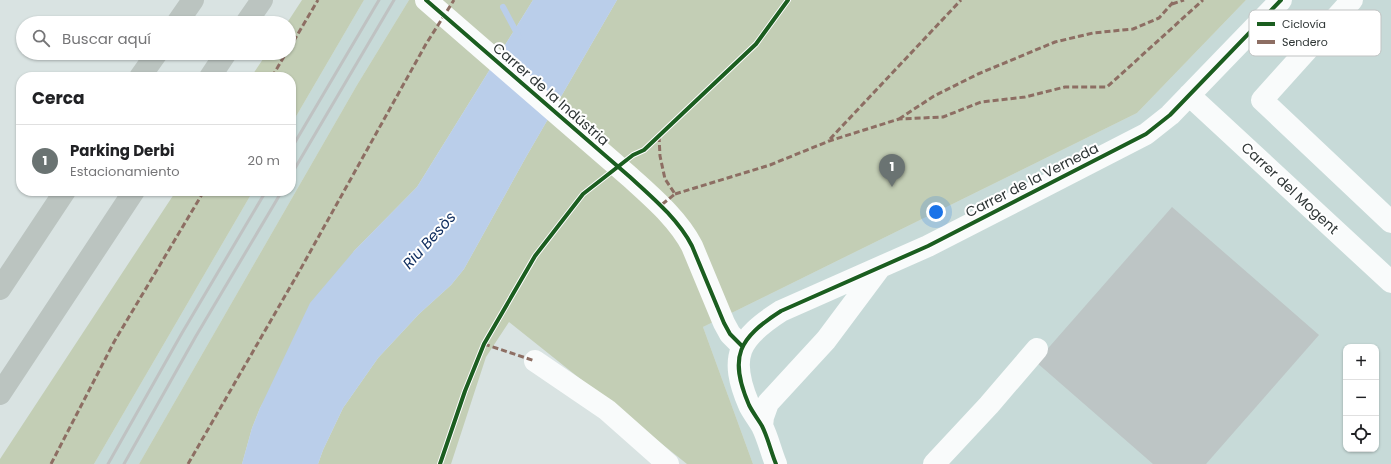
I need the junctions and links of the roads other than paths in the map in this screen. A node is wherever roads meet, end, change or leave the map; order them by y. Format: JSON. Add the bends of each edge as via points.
{"nodes":[{"id":1,"x":193,"y":0,"type":"edge"},
{"id":2,"x":262,"y":0,"type":"edge"},
{"id":3,"x":426,"y":0,"type":"edge"},
{"id":4,"x":1281,"y":0,"type":"edge"},
{"id":5,"x":1352,"y":0,"type":"edge"},
{"id":6,"x":1271,"y":10,"type":"edge"},
{"id":7,"x":1343,"y":10,"type":"edge"},
{"id":8,"x":182,"y":16,"type":"edge"},
{"id":9,"x":251,"y":16,"type":"edge"},
{"id":10,"x":1249,"y":33,"type":"edge"},
{"id":11,"x":1302,"y":56,"type":"edge"},
{"id":12,"x":152,"y":60,"type":"edge"},
{"id":13,"x":221,"y":60,"type":"edge"},
{"id":14,"x":144,"y":72,"type":"edge"},
{"id":15,"x":213,"y":72,"type":"edge"},
{"id":16,"x":1189,"y":95,"type":"junction"},
{"id":17,"x":62,"y":196,"type":"edge"},
{"id":18,"x":131,"y":196,"type":"edge"},
{"id":19,"x":1391,"y":222,"type":"edge"},
{"id":20,"x":880,"y":268,"type":"junction"},
{"id":21,"x":1391,"y":282,"type":"edge"},
{"id":22,"x":0,"y":289,"type":"edge"},
{"id":23,"x":816,"y":296,"type":"junction"},
{"id":24,"x":826,"y":340,"type":"junction"},
{"id":25,"x":742,"y":346,"type":"junction"},
{"id":26,"x":1037,"y":349,"type":"dead end"},
{"id":27,"x":535,"y":361,"type":"dead end"},
{"id":28,"x":0,"y":394,"type":"edge"},
{"id":29,"x":762,"y":426,"type":"junction"},
{"id":30,"x":668,"y":464,"type":"edge"},
{"id":31,"x":776,"y":464,"type":"edge"},
{"id":32,"x":934,"y":464,"type":"edge"}],
"edges":[{"from":1,"to":8,"type":"highway"},
{"from":2,"to":9,"type":"highway"},
{"from":3,"to":25,"type":"street","name":"Carrer de la Indústria","via":[[636,182],[676,221],[687,235],[724,323],[730,334]]},
{"from":4,"to":6,"type":"street","name":"Carrer de la Verneda"},
{"from":5,"to":7,"type":"street"},
{"from":10,"to":16,"type":"street","name":"Carrer de la Verneda"},
{"from":11,"to":19,"type":"street","via":[[1262,100]]},
{"from":12,"to":14,"type":"highway"},
{"from":13,"to":15,"type":"highway"},
{"from":16,"to":20,"type":"street","name":"Carrer de la Verneda","via":[[1170,116],[1146,134]]},
{"from":16,"to":21,"type":"street","name":"Carrer del Mogent"},
{"from":17,"to":22,"type":"highway"},
{"from":18,"to":28,"type":"highway"},
{"from":20,"to":23,"type":"street","name":"Carrer de la Verneda"},
{"from":20,"to":24,"type":"street","name":"Carrer de la Verneda"},
{"from":23,"to":24,"type":"street","via":[[830,311]]},
{"from":23,"to":25,"type":"street","name":"Carrer de la Verneda","via":[[782,311],[763,323],[748,336]]},
{"from":24,"to":29,"type":"street","name":"Carrer de la Verneda","via":[[768,403]]},
{"from":25,"to":29,"type":"street","via":[[739,362],[741,382],[750,406]]},
{"from":26,"to":32,"type":"street"},
{"from":27,"to":30,"type":"street","via":[[607,410]]},
{"from":29,"to":31,"type":"street"}]}
